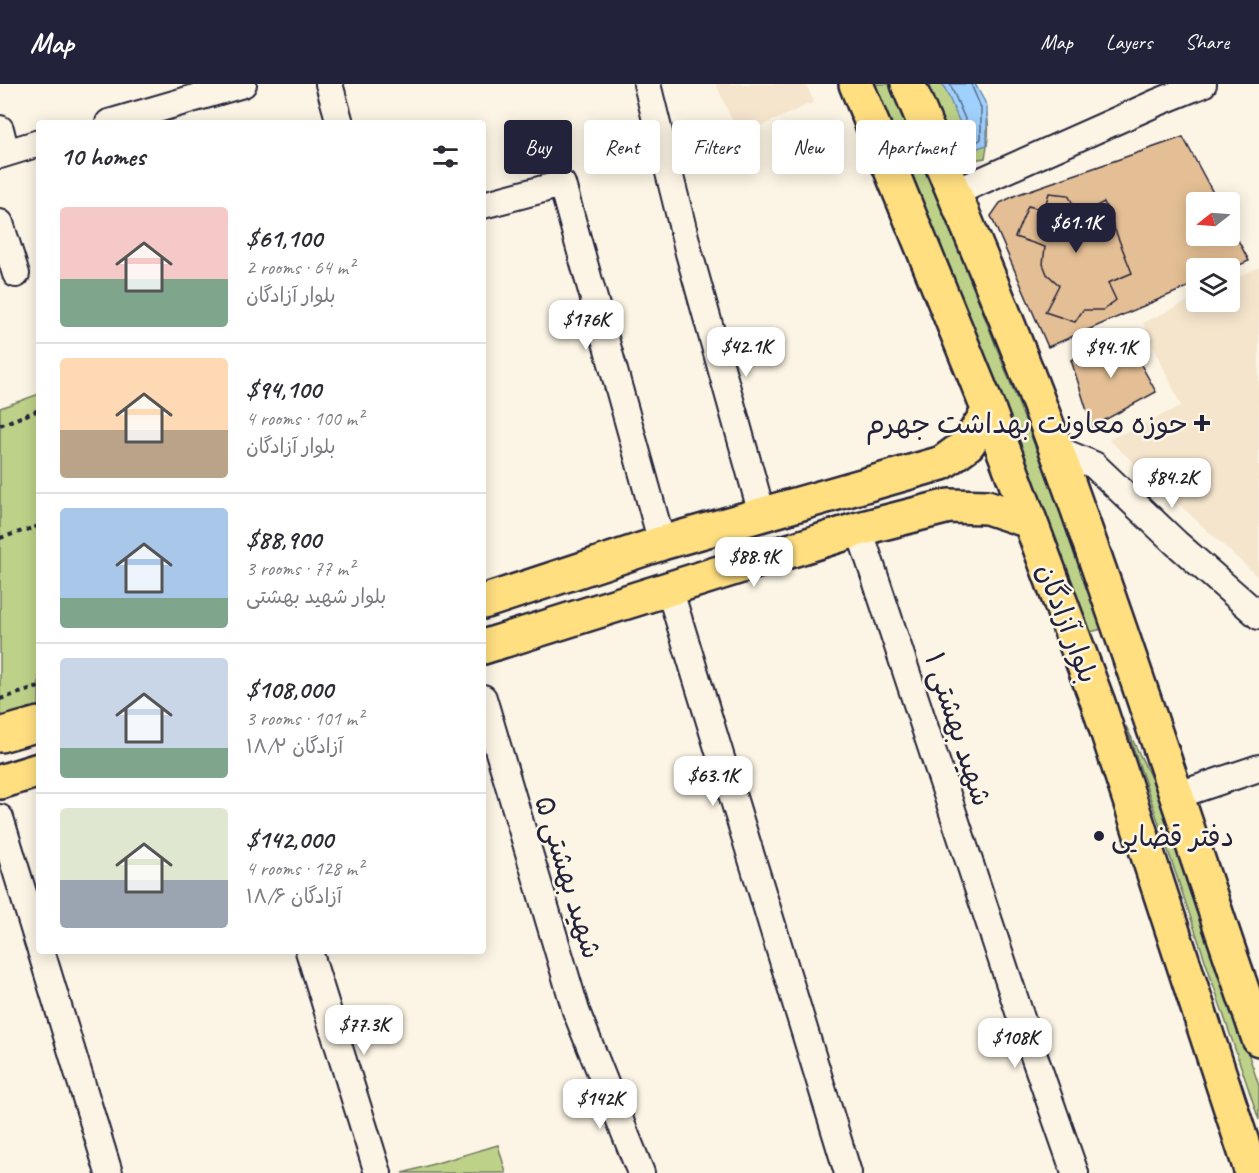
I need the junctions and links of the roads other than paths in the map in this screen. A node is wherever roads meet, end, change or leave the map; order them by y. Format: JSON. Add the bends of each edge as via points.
{"nodes":[{"id":1,"x":243,"y":84,"type":"edge"},
{"id":2,"x":329,"y":84,"type":"edge"},
{"id":3,"x":647,"y":84,"type":"edge"},
{"id":4,"x":856,"y":84,"type":"edge"},
{"id":5,"x":908,"y":84,"type":"edge"},
{"id":6,"x":1203,"y":84,"type":"edge"},
{"id":7,"x":1154,"y":93,"type":"edge"},
{"id":8,"x":119,"y":120,"type":"edge"},
{"id":9,"x":339,"y":120,"type":"edge"},
{"id":10,"x":36,"y":143,"type":"edge"},
{"id":11,"x":2,"y":145,"type":"edge"},
{"id":12,"x":954,"y":193,"type":"junction"},
{"id":13,"x":486,"y":204,"type":"edge"},
{"id":14,"x":0,"y":223,"type":"edge"},
{"id":15,"x":16,"y":274,"type":"dead end"},
{"id":16,"x":989,"y":411,"type":"junction"},
{"id":17,"x":1056,"y":449,"type":"junction"},
{"id":18,"x":762,"y":514,"type":"junction"},
{"id":19,"x":1029,"y":521,"type":"junction"},
{"id":20,"x":859,"y":529,"type":"junction"},
{"id":21,"x":662,"y":543,"type":"junction"},
{"id":22,"x":669,"y":588,"type":"junction"},
{"id":23,"x":486,"y":601,"type":"edge"},
{"id":24,"x":1259,"y":616,"type":"edge"},
{"id":25,"x":486,"y":646,"type":"edge"},
{"id":26,"x":1140,"y":688,"type":"junction"},
{"id":27,"x":1098,"y":703,"type":"junction"},
{"id":28,"x":486,"y":708,"type":"edge"},
{"id":29,"x":36,"y":725,"type":"edge"},
{"id":30,"x":0,"y":735,"type":"edge"},
{"id":31,"x":1259,"y":768,"type":"edge"},
{"id":32,"x":36,"y":771,"type":"edge"},
{"id":33,"x":0,"y":782,"type":"edge"},
{"id":34,"x":1178,"y":795,"type":"junction"},
{"id":35,"x":0,"y":818,"type":"edge"},
{"id":36,"x":36,"y":935,"type":"edge"},
{"id":37,"x":42,"y":954,"type":"edge"},
{"id":38,"x":310,"y":954,"type":"edge"},
{"id":39,"x":1258,"y":1035,"type":"edge"},
{"id":40,"x":109,"y":1173,"type":"edge"},
{"id":41,"x":378,"y":1173,"type":"edge"},
{"id":42,"x":641,"y":1173,"type":"edge"},
{"id":43,"x":848,"y":1173,"type":"edge"},
{"id":44,"x":1076,"y":1173,"type":"edge"},
{"id":45,"x":1252,"y":1173,"type":"edge"}],
"edges":[{"from":1,"to":8,"type":"street"},
{"from":2,"to":9,"type":"street"},
{"from":3,"to":18,"type":"street","via":[[689,253]]},
{"from":4,"to":16,"type":"main road","name":"بلوار آزادگان"},
{"from":5,"to":12,"type":"main road","name":"بلوار آزادگان"},
{"from":6,"to":7,"type":"street"},
{"from":7,"to":12,"type":"street"},
{"from":10,"to":11,"type":"street"},
{"from":12,"to":17,"type":"main road","name":"بلوار آزادگان"},
{"from":13,"to":21,"type":"street","via":[[562,184]]},
{"from":14,"to":15,"type":"street"},
{"from":16,"to":18,"type":"main road","via":[[968,444],[942,463]]},
{"from":16,"to":19,"type":"main road","name":"بلوار آزادگان"},
{"from":17,"to":24,"type":"street","via":[[1094,465]]},
{"from":17,"to":26,"type":"main road","name":"بلوار آزادگان"},
{"from":18,"to":21,"type":"main road"},
{"from":19,"to":20,"type":"main road","via":[[987,507],[949,506]]},
{"from":19,"to":27,"type":"main road","name":"بلوار آزادگان"},
{"from":20,"to":22,"type":"main road"},
{"from":20,"to":44,"type":"street","name":"شهید بهشتی ۱"},
{"from":21,"to":23,"type":"main road"},
{"from":22,"to":25,"type":"main road"},
{"from":22,"to":43,"type":"street"},
{"from":26,"to":27,"type":"main road"},
{"from":26,"to":34,"type":"main road","name":"بلوار آزادگان"},
{"from":27,"to":45,"type":"main road","name":"بلوار آزادگان"},
{"from":28,"to":42,"type":"street","name":"شهید بهشتی ۵","via":[[576,1011]]},
{"from":29,"to":30,"type":"main road"},
{"from":31,"to":34,"type":"street"},
{"from":32,"to":33,"type":"main road"},
{"from":34,"to":39,"type":"main road","name":"بلوار آزادگان"},
{"from":35,"to":36,"type":"street"},
{"from":37,"to":40,"type":"street"},
{"from":38,"to":41,"type":"street"}]}
